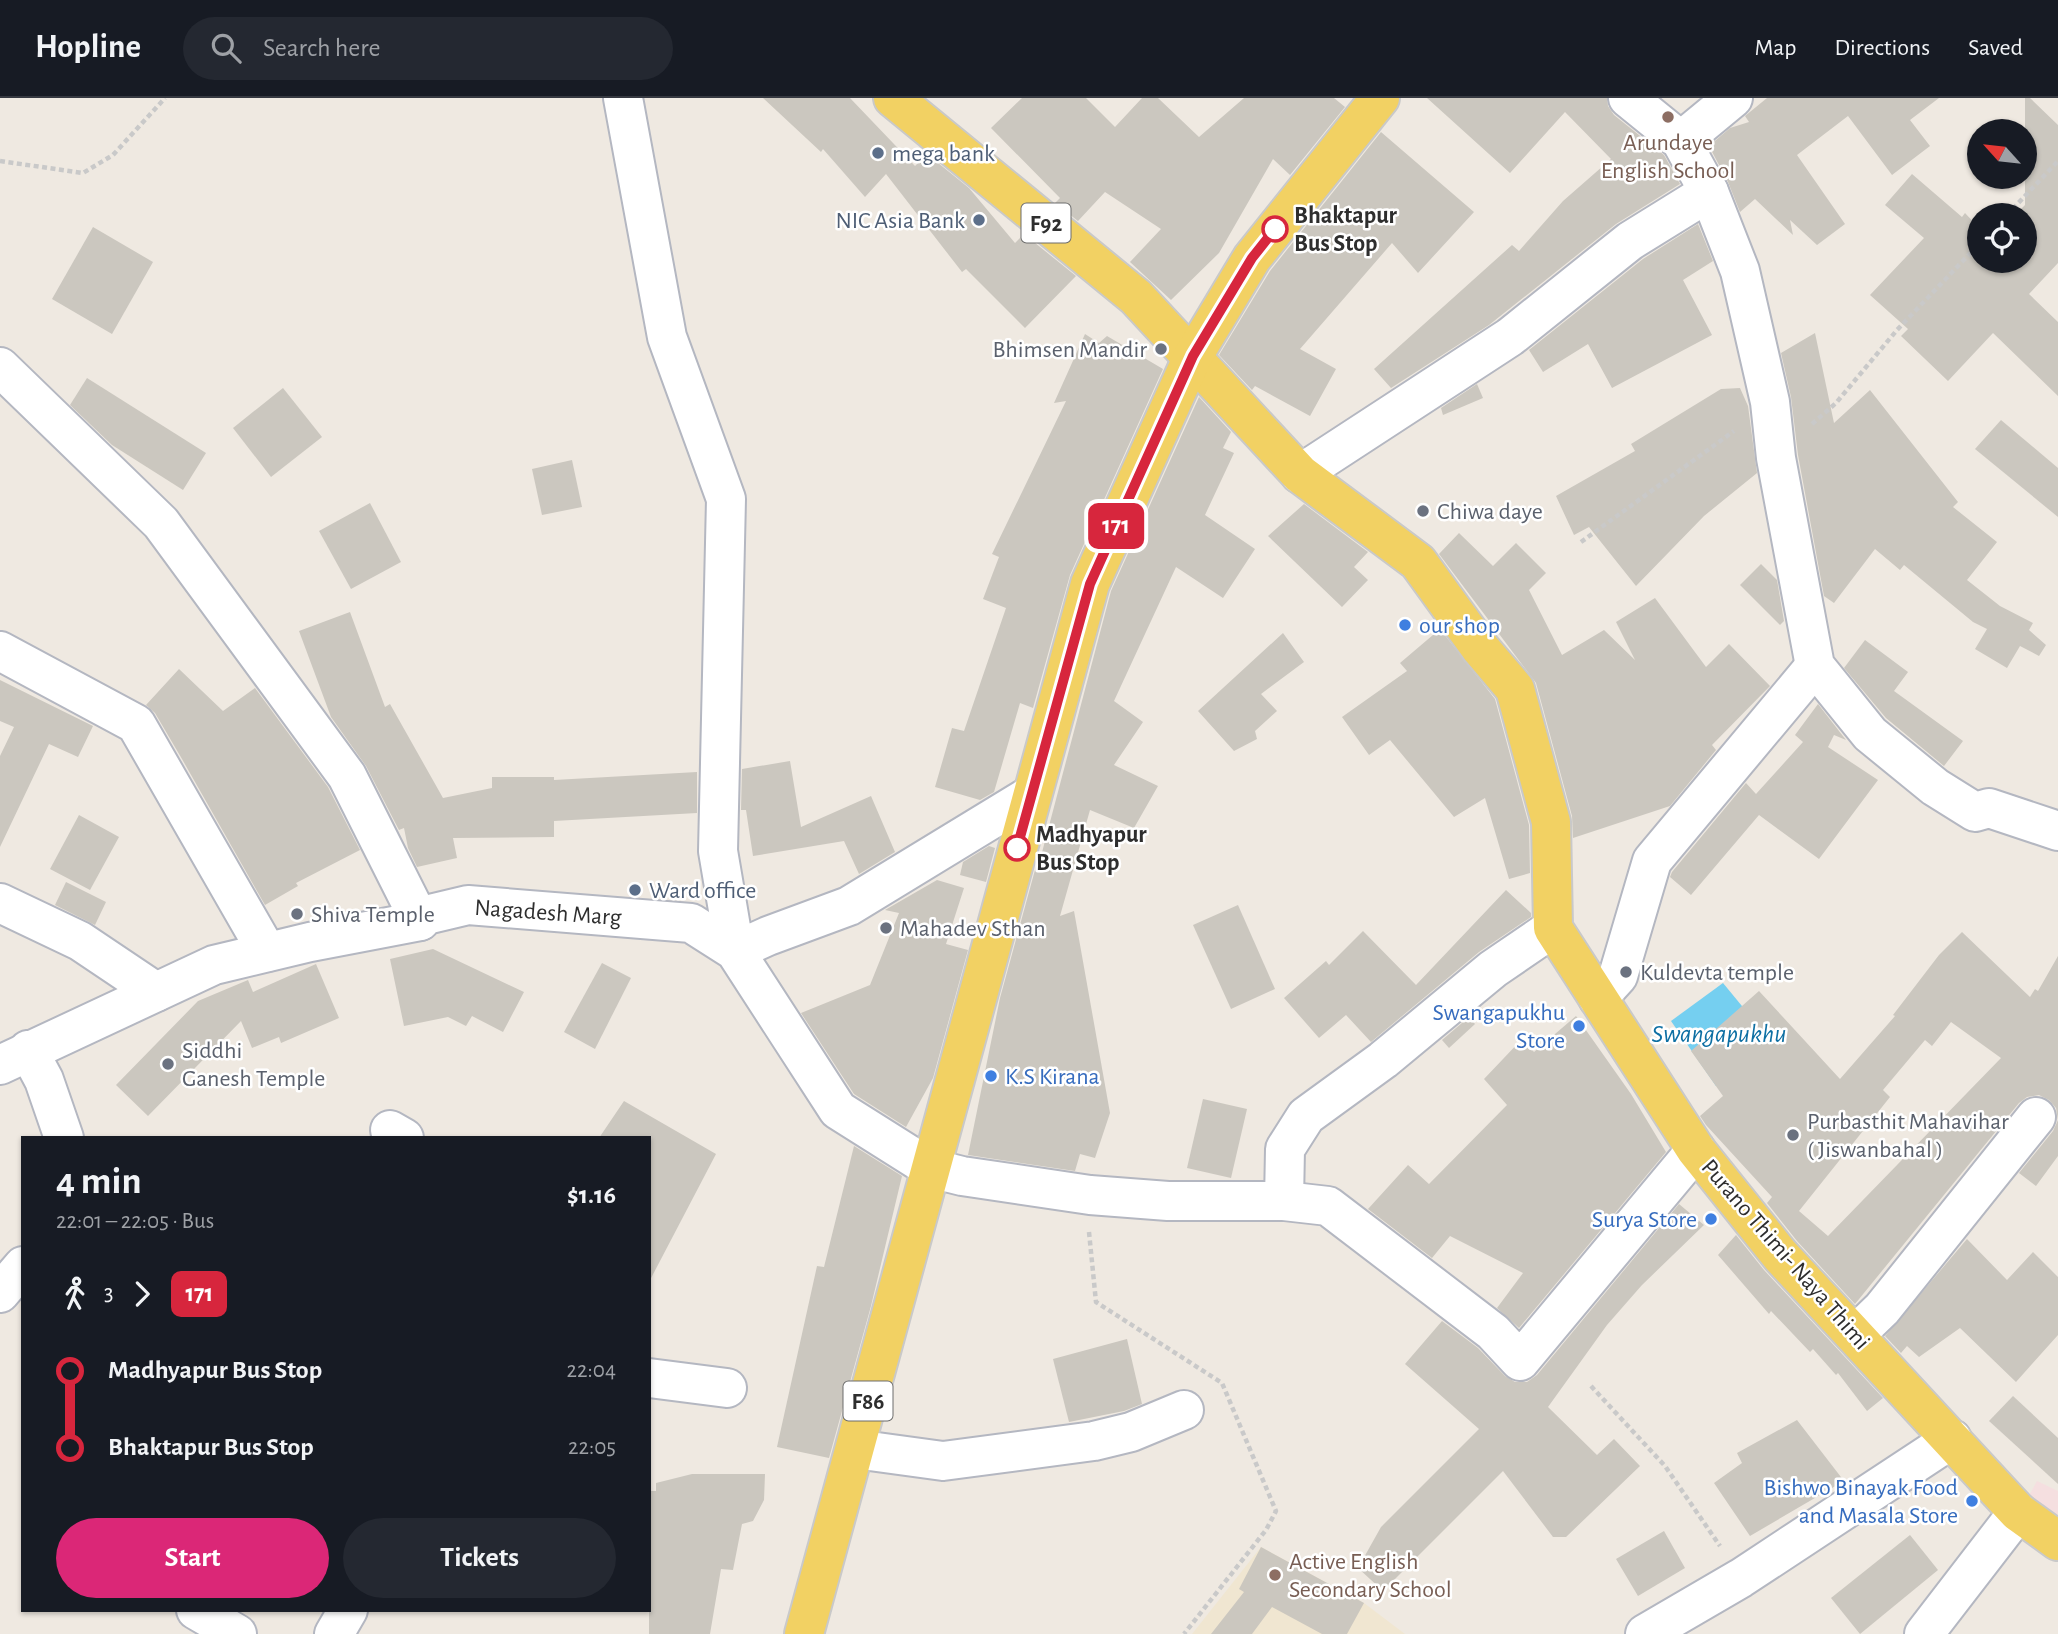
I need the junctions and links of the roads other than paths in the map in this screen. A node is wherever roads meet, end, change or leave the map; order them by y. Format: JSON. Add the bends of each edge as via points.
{"nodes":[{"id":1,"x":623,"y":98,"type":"edge"},
{"id":2,"x":893,"y":98,"type":"edge"},
{"id":3,"x":1380,"y":98,"type":"edge"},
{"id":4,"x":1628,"y":98,"type":"edge"},
{"id":5,"x":1733,"y":98,"type":"edge"},
{"id":6,"x":1681,"y":141,"type":"junction"},
{"id":7,"x":1709,"y":192,"type":"junction"},
{"id":8,"x":1193,"y":356,"type":"junction"},
{"id":9,"x":0,"y":367,"type":"edge"},
{"id":10,"x":1300,"y":474,"type":"junction"},
{"id":11,"x":0,"y":651,"type":"edge"},
{"id":12,"x":1815,"y":666,"type":"junction"},
{"id":13,"x":1031,"y":795,"type":"junction"},
{"id":14,"x":2058,"y":831,"type":"edge"},
{"id":15,"x":0,"y":903,"type":"edge"},
{"id":16,"x":420,"y":921,"type":"junction"},
{"id":17,"x":1553,"y":928,"type":"junction"},
{"id":18,"x":735,"y":951,"type":"junction"},
{"id":19,"x":267,"y":953,"type":"junction"},
{"id":20,"x":156,"y":992,"type":"junction"},
{"id":21,"x":1598,"y":998,"type":"junction"},
{"id":22,"x":14,"y":1058,"type":"edge"},
{"id":23,"x":2036,"y":1117,"type":"dead end"},
{"id":24,"x":63,"y":1136,"type":"edge"},
{"id":25,"x":1696,"y":1150,"type":"junction"},
{"id":26,"x":930,"y":1168,"type":"junction"},
{"id":27,"x":1284,"y":1201,"type":"junction"},
{"id":28,"x":21,"y":1268,"type":"edge"},
{"id":29,"x":0,"y":1293,"type":"edge"},
{"id":30,"x":1855,"y":1335,"type":"junction"},
{"id":31,"x":651,"y":1378,"type":"edge"},
{"id":32,"x":727,"y":1388,"type":"dead end"},
{"id":33,"x":1184,"y":1410,"type":"dead end"},
{"id":34,"x":1952,"y":1439,"type":"junction"},
{"id":35,"x":855,"y":1449,"type":"junction"},
{"id":36,"x":2018,"y":1512,"type":"junction"},
{"id":37,"x":2058,"y":1541,"type":"edge"},
{"id":38,"x":199,"y":1612,"type":"edge"},
{"id":39,"x":347,"y":1612,"type":"edge"},
{"id":40,"x":237,"y":1634,"type":"edge"},
{"id":41,"x":334,"y":1634,"type":"edge"},
{"id":42,"x":804,"y":1634,"type":"edge"},
{"id":43,"x":1645,"y":1634,"type":"edge"},
{"id":44,"x":1924,"y":1634,"type":"edge"}],
"edges":[{"from":1,"to":18,"type":"street","via":[[667,337],[726,499],[718,851]]},
{"from":2,"to":8,"type":"main road","number":"F92","via":[[1136,297]]},
{"from":3,"to":8,"type":"main road","number":"F86","via":[[1252,258]]},
{"from":4,"to":6,"type":"street"},
{"from":5,"to":6,"type":"street"},
{"from":6,"to":7,"type":"street"},
{"from":7,"to":10,"type":"street","via":[[1630,241],[1510,337]]},
{"from":7,"to":12,"type":"street","via":[[1740,271],[1770,402]]},
{"from":8,"to":10,"type":"main road","number":"F92"},
{"from":8,"to":13,"type":"main road","number":"F86","via":[[1090,584]]},
{"from":9,"to":16,"type":"street","via":[[161,523],[347,776]]},
{"from":10,"to":17,"type":"main road","number":"F92","via":[[1418,562],[1515,689],[1551,822]]},
{"from":11,"to":19,"type":"street","via":[[136,724]]},
{"from":12,"to":14,"type":"street","via":[[1870,734],[1935,787],[1975,812],[1989,808]]},
{"from":12,"to":21,"type":"street","via":[[1652,861],[1618,976]]},
{"from":13,"to":18,"type":"street","via":[[849,906]]},
{"from":13,"to":26,"type":"main road","number":"F86"},
{"from":15,"to":20,"type":"street","via":[[79,941]]},
{"from":16,"to":18,"type":"street","name":"Nagadesh Marg","via":[[426,915],[468,905],[691,923]]},
{"from":16,"to":19,"type":"street","name":"Nagadesh Marg"},
{"from":17,"to":21,"type":"main road","name":"Purano Thimi- Naya Thimi"},
{"from":17,"to":27,"type":"street","via":[[1493,969],[1383,1060],[1306,1116],[1285,1149]]},
{"from":18,"to":26,"type":"street","name":"Nagadesh Marg","via":[[838,1110]]},
{"from":19,"to":20,"type":"street","name":"Nagadesh Marg","via":[[214,965]]},
{"from":20,"to":22,"type":"street","name":"Nagadesh Marg"},
{"from":21,"to":25,"type":"main road","name":"Purano Thimi- Naya Thimi"},
{"from":22,"to":24,"type":"street","via":[[44,1080]]},
{"from":23,"to":30,"type":"street","via":[[1882,1309]]},
{"from":25,"to":27,"type":"street","name":"Nagadesh Marg","via":[[1520,1361],[1493,1332],[1328,1206]]},
{"from":25,"to":30,"type":"main road","name":"Purano Thimi- Naya Thimi","via":[[1780,1255]]},
{"from":26,"to":27,"type":"street","name":"Nagadesh Marg","via":[[1090,1195],[1168,1201]]},
{"from":26,"to":35,"type":"main road","number":"F86"},
{"from":28,"to":29,"type":"street"},
{"from":30,"to":34,"type":"main road","name":"Purano Thimi- Naya Thimi"},
{"from":31,"to":32,"type":"street"},
{"from":33,"to":35,"type":"street","via":[[1131,1432],[1094,1441],[943,1461]]},
{"from":34,"to":36,"type":"main road","name":"Purano Thimi- Naya Thimi"},
{"from":34,"to":43,"type":"street"},
{"from":35,"to":42,"type":"main road","number":"F86"},
{"from":36,"to":37,"type":"main road","name":"Purano Thimi- Naya Thimi"},
{"from":36,"to":44,"type":"street"},
{"from":38,"to":40,"type":"street"},
{"from":39,"to":41,"type":"street"}]}
